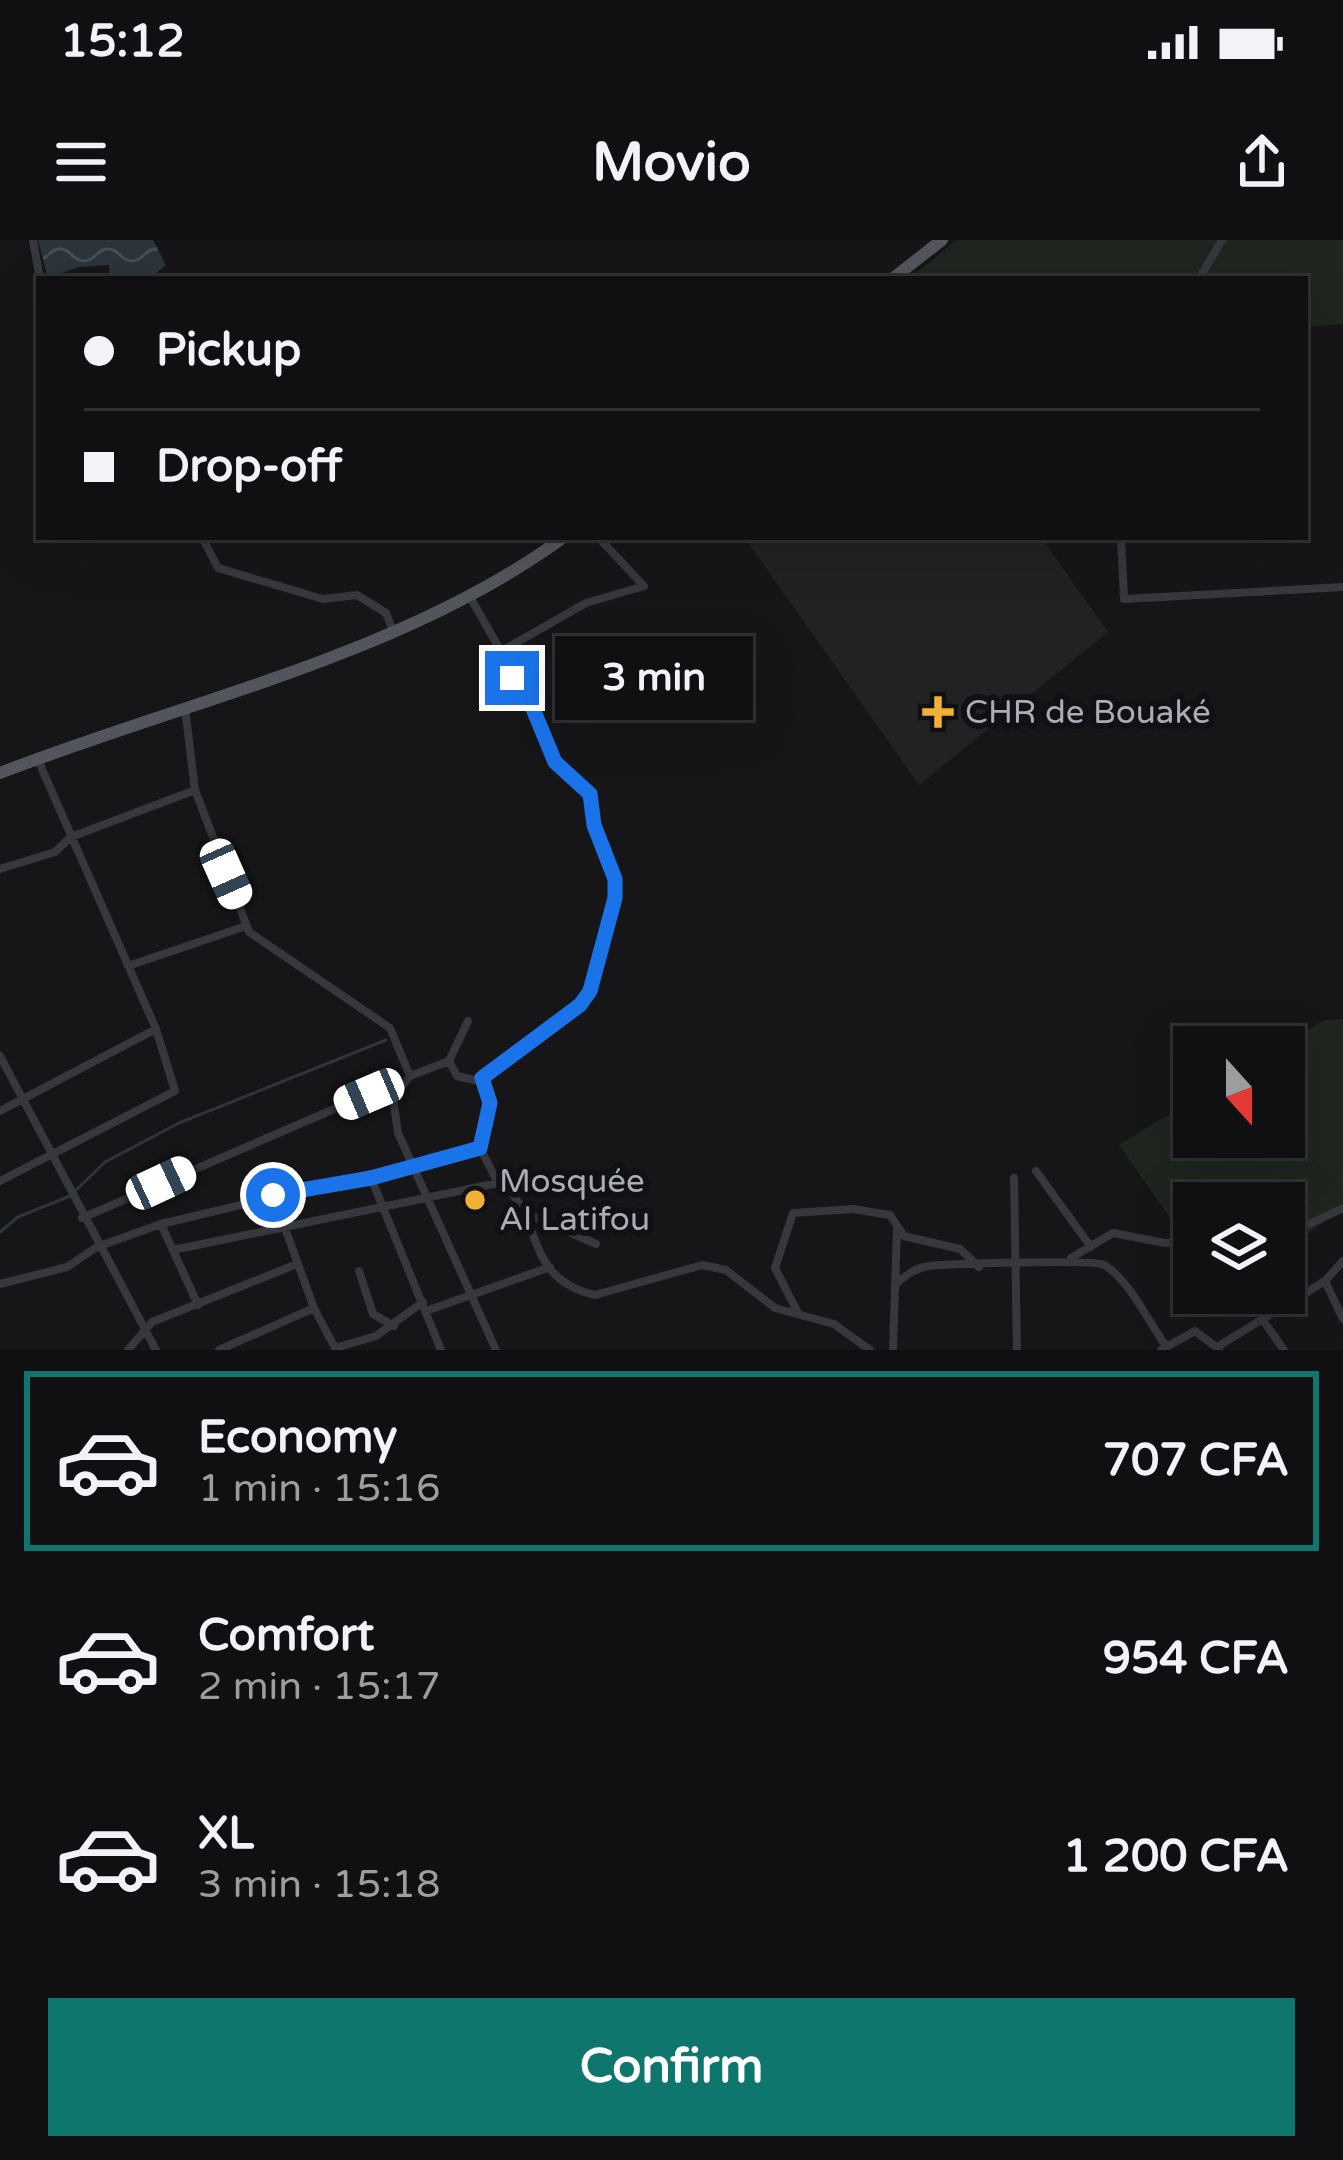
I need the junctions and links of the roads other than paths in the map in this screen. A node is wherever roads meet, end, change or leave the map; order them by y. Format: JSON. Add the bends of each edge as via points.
{"nodes":[{"id":1,"x":33,"y":240,"type":"edge"},
{"id":2,"x":942,"y":240,"type":"edge"},
{"id":3,"x":1222,"y":240,"type":"edge"},
{"id":4,"x":39,"y":276,"type":"edge"},
{"id":5,"x":896,"y":276,"type":"edge"},
{"id":6,"x":1201,"y":276,"type":"edge"},
{"id":7,"x":204,"y":540,"type":"edge"},
{"id":8,"x":559,"y":540,"type":"edge"},
{"id":9,"x":601,"y":540,"type":"edge"},
{"id":10,"x":1121,"y":540,"type":"edge"},
{"id":11,"x":1343,"y":587,"type":"edge"},
{"id":12,"x":470,"y":597,"type":"junction"},
{"id":13,"x":393,"y":633,"type":"junction"},
{"id":14,"x":498,"y":653,"type":"junction"},
{"id":15,"x":185,"y":707,"type":"junction"},
{"id":16,"x":38,"y":758,"type":"junction"},
{"id":17,"x":0,"y":772,"type":"edge"},
{"id":18,"x":195,"y":790,"type":"junction"},
{"id":19,"x":71,"y":837,"type":"junction"},
{"id":20,"x":0,"y":869,"type":"edge"},
{"id":21,"x":246,"y":926,"type":"junction"},
{"id":22,"x":128,"y":966,"type":"junction"},
{"id":23,"x":468,"y":1021,"type":"dead end"},
{"id":24,"x":156,"y":1029,"type":"junction"},
{"id":25,"x":0,"y":1056,"type":"edge"},
{"id":26,"x":449,"y":1061,"type":"junction"},
{"id":27,"x":410,"y":1076,"type":"junction"},
{"id":28,"x":483,"y":1082,"type":"junction"},
{"id":29,"x":396,"y":1094,"type":"junction"},
{"id":30,"x":22,"y":1098,"type":"junction"},
{"id":31,"x":0,"y":1111,"type":"edge"},
{"id":32,"x":480,"y":1148,"type":"junction"},
{"id":33,"x":51,"y":1155,"type":"junction"},
{"id":34,"x":414,"y":1168,"type":"junction"},
{"id":35,"x":1036,"y":1171,"type":"dead end"},
{"id":36,"x":371,"y":1178,"type":"junction"},
{"id":37,"x":1014,"y":1178,"type":"dead end"},
{"id":38,"x":0,"y":1181,"type":"edge"},
{"id":39,"x":498,"y":1183,"type":"junction"},
{"id":40,"x":273,"y":1195,"type":"junction"},
{"id":41,"x":426,"y":1200,"type":"junction"},
{"id":42,"x":381,"y":1207,"type":"junction"},
{"id":43,"x":1343,"y":1208,"type":"edge"},
{"id":44,"x":528,"y":1214,"type":"junction"},
{"id":45,"x":82,"y":1219,"type":"junction"},
{"id":46,"x":161,"y":1224,"type":"junction"},
{"id":47,"x":283,"y":1226,"type":"junction"},
{"id":48,"x":897,"y":1226,"type":"junction"},
{"id":49,"x":1305,"y":1226,"type":"edge"},
{"id":50,"x":1173,"y":1242,"type":"edge"},
{"id":51,"x":596,"y":1244,"type":"dead end"},
{"id":52,"x":98,"y":1247,"type":"junction"},
{"id":53,"x":1091,"y":1247,"type":"junction"},
{"id":54,"x":173,"y":1250,"type":"junction"},
{"id":55,"x":1070,"y":1258,"type":"junction"},
{"id":56,"x":1343,"y":1261,"type":"edge"},
{"id":57,"x":297,"y":1264,"type":"junction"},
{"id":58,"x":1017,"y":1266,"type":"junction"},
{"id":59,"x":550,"y":1267,"type":"junction"},
{"id":60,"x":979,"y":1267,"type":"junction"},
{"id":61,"x":359,"y":1271,"type":"dead end"},
{"id":62,"x":1325,"y":1281,"type":"junction"},
{"id":63,"x":897,"y":1283,"type":"junction"},
{"id":64,"x":0,"y":1284,"type":"edge"},
{"id":65,"x":473,"y":1297,"type":"junction"},
{"id":66,"x":198,"y":1305,"type":"junction"},
{"id":67,"x":424,"y":1306,"type":"junction"},
{"id":68,"x":314,"y":1309,"type":"junction"},
{"id":69,"x":798,"y":1312,"type":"junction"},
{"id":70,"x":1341,"y":1312,"type":"edge"},
{"id":71,"x":1262,"y":1319,"type":"junction"},
{"id":72,"x":394,"y":1326,"type":"junction"},
{"id":73,"x":144,"y":1335,"type":"junction"},
{"id":74,"x":1169,"y":1347,"type":"edge"},
{"id":75,"x":1218,"y":1348,"type":"edge"},
{"id":76,"x":333,"y":1349,"type":"edge"},
{"id":77,"x":128,"y":1350,"type":"edge"},
{"id":78,"x":156,"y":1350,"type":"edge"},
{"id":79,"x":219,"y":1350,"type":"edge"},
{"id":80,"x":441,"y":1350,"type":"edge"},
{"id":81,"x":496,"y":1350,"type":"edge"},
{"id":82,"x":870,"y":1350,"type":"edge"},
{"id":83,"x":893,"y":1350,"type":"edge"},
{"id":84,"x":1018,"y":1350,"type":"edge"},
{"id":85,"x":1284,"y":1350,"type":"edge"}],
"edges":[{"from":1,"to":4,"type":"street"},
{"from":2,"to":5,"type":"main road"},
{"from":3,"to":6,"type":"street"},
{"from":7,"to":13,"type":"street","via":[[218,568],[323,599],[357,595],[386,613]]},
{"from":8,"to":12,"type":"main road"},
{"from":9,"to":14,"type":"street","via":[[644,586],[586,603]]},
{"from":10,"to":11,"type":"street","via":[[1124,599]]},
{"from":12,"to":13,"type":"main road"},
{"from":12,"to":14,"type":"street"},
{"from":13,"to":15,"type":"main road"},
{"from":14,"to":28,"type":"street","via":[[554,759],[590,794],[615,898],[580,1005]]},
{"from":15,"to":16,"type":"main road"},
{"from":15,"to":18,"type":"street"},
{"from":16,"to":17,"type":"main road"},
{"from":16,"to":19,"type":"street"},
{"from":18,"to":19,"type":"street"},
{"from":18,"to":21,"type":"street"},
{"from":19,"to":20,"type":"street","via":[[55,852]]},
{"from":19,"to":22,"type":"street"},
{"from":21,"to":22,"type":"street"},
{"from":21,"to":27,"type":"street","via":[[390,1028]]},
{"from":22,"to":24,"type":"street"},
{"from":23,"to":26,"type":"street"},
{"from":24,"to":30,"type":"street"},
{"from":24,"to":33,"type":"street","via":[[174,1093]]},
{"from":25,"to":30,"type":"street"},
{"from":26,"to":27,"type":"street"},
{"from":26,"to":28,"type":"street","via":[[457,1076]]},
{"from":27,"to":29,"type":"street"},
{"from":28,"to":32,"type":"street","via":[[489,1120]]},
{"from":29,"to":34,"type":"street","via":[[398,1133]]},
{"from":29,"to":45,"type":"street","via":[[369,1094]]},
{"from":30,"to":31,"type":"street"},
{"from":30,"to":33,"type":"street"},
{"from":32,"to":34,"type":"street"},
{"from":32,"to":39,"type":"street"},
{"from":33,"to":38,"type":"street"},
{"from":33,"to":45,"type":"street"},
{"from":34,"to":36,"type":"street"},
{"from":34,"to":41,"type":"street"},
{"from":35,"to":53,"type":"street"},
{"from":36,"to":40,"type":"street"},
{"from":36,"to":42,"type":"street"},
{"from":37,"to":58,"type":"street"},
{"from":39,"to":41,"type":"street"},
{"from":39,"to":44,"type":"street"},
{"from":40,"to":46,"type":"street"},
{"from":40,"to":47,"type":"street"},
{"from":41,"to":42,"type":"street"},
{"from":41,"to":65,"type":"street"},
{"from":42,"to":47,"type":"street"},
{"from":42,"to":67,"type":"street"},
{"from":43,"to":49,"type":"street"},
{"from":44,"to":51,"type":"street"},
{"from":44,"to":59,"type":"street","via":[[531,1243]]},
{"from":45,"to":52,"type":"street"},
{"from":46,"to":52,"type":"street"},
{"from":46,"to":54,"type":"street"},
{"from":47,"to":54,"type":"street"},
{"from":47,"to":57,"type":"street"},
{"from":48,"to":60,"type":"street","via":[[904,1236],[960,1249]]},
{"from":48,"to":63,"type":"street"},
{"from":48,"to":69,"type":"street","via":[[890,1215],[853,1209],[790,1215],[775,1268]]},
{"from":50,"to":53,"type":"street","via":[[1113,1233]]},
{"from":52,"to":64,"type":"street","via":[[67,1268]]},
{"from":52,"to":73,"type":"street"},
{"from":53,"to":55,"type":"street"},
{"from":54,"to":66,"type":"street"},
{"from":55,"to":58,"type":"street"},
{"from":55,"to":74,"type":"street","via":[[1110,1270]]},
{"from":56,"to":62,"type":"street"},
{"from":57,"to":66,"type":"street"},
{"from":57,"to":68,"type":"street"},
{"from":58,"to":60,"type":"street"},
{"from":58,"to":84,"type":"street"},
{"from":59,"to":65,"type":"street"},
{"from":59,"to":69,"type":"street","via":[[568,1285],[595,1294],[702,1264],[725,1270],[775,1308]]},
{"from":60,"to":63,"type":"street","via":[[930,1266]]},
{"from":61,"to":72,"type":"street","via":[[373,1313]]},
{"from":62,"to":70,"type":"street"},
{"from":62,"to":71,"type":"street"},
{"from":63,"to":83,"type":"street"},
{"from":65,"to":67,"type":"street"},
{"from":65,"to":81,"type":"street"},
{"from":66,"to":73,"type":"street","via":[[152,1322]]},
{"from":67,"to":72,"type":"street"},
{"from":67,"to":80,"type":"street"},
{"from":68,"to":76,"type":"street"},
{"from":68,"to":79,"type":"street"},
{"from":69,"to":82,"type":"street","via":[[834,1324]]},
{"from":71,"to":75,"type":"street"},
{"from":71,"to":85,"type":"street"},
{"from":72,"to":76,"type":"street"},
{"from":73,"to":77,"type":"street"},
{"from":73,"to":78,"type":"street"},
{"from":74,"to":75,"type":"street","via":[[1195,1331]]}]}
